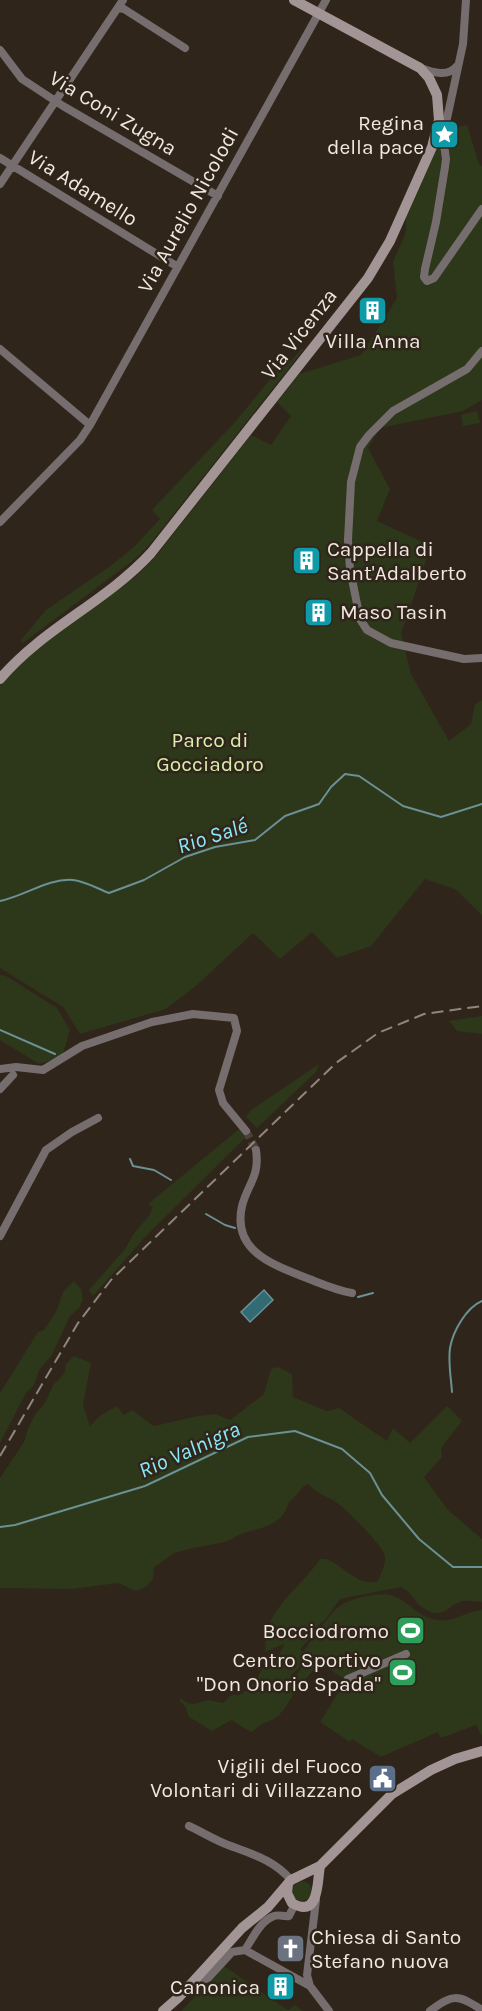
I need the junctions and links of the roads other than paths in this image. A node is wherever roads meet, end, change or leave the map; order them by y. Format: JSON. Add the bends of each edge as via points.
{"nodes":[{"id":1,"x":123,"y":0,"type":"edge"},
{"id":2,"x":294,"y":0,"type":"edge"},
{"id":3,"x":326,"y":0,"type":"edge"},
{"id":4,"x":466,"y":0,"type":"edge"},
{"id":5,"x":118,"y":8,"type":"junction"},
{"id":6,"x":319,"y":13,"type":"junction"},
{"id":7,"x":185,"y":48,"type":"dead end"},
{"id":8,"x":0,"y":50,"type":"edge"},
{"id":9,"x":420,"y":68,"type":"junction"},
{"id":10,"x":441,"y":74,"type":"junction"},
{"id":11,"x":453,"y":75,"type":"junction"},
{"id":12,"x":432,"y":83,"type":"junction"},
{"id":13,"x":55,"y":101,"type":"junction"},
{"id":14,"x":0,"y":158,"type":"edge"},
{"id":15,"x":12,"y":166,"type":"junction"},
{"id":16,"x":0,"y":184,"type":"edge"},
{"id":17,"x":218,"y":196,"type":"junction"},
{"id":18,"x":482,"y":209,"type":"edge"},
{"id":19,"x":177,"y":267,"type":"junction"},
{"id":20,"x":0,"y":349,"type":"edge"},
{"id":21,"x":482,"y":351,"type":"edge"},
{"id":22,"x":90,"y":424,"type":"junction"},
{"id":23,"x":0,"y":522,"type":"edge"},
{"id":24,"x":482,"y":658,"type":"edge"},
{"id":25,"x":0,"y":679,"type":"edge"},
{"id":26,"x":0,"y":1069,"type":"edge"},
{"id":27,"x":13,"y":1075,"type":"dead end"},
{"id":28,"x":0,"y":1089,"type":"edge"},
{"id":29,"x":98,"y":1118,"type":"dead end"},
{"id":30,"x":246,"y":1131,"type":"tunnel mouth"},
{"id":31,"x":256,"y":1150,"type":"tunnel mouth"},
{"id":32,"x":0,"y":1236,"type":"edge"},
{"id":33,"x":352,"y":1293,"type":"dead end"},
{"id":34,"x":406,"y":1654,"type":"dead end"},
{"id":35,"x":348,"y":1678,"type":"dead end"},
{"id":36,"x":482,"y":1751,"type":"edge"},
{"id":37,"x":189,"y":1826,"type":"dead end"},
{"id":38,"x":320,"y":1866,"type":"junction"},
{"id":39,"x":293,"y":1880,"type":"junction"},
{"id":40,"x":317,"y":1892,"type":"junction"},
{"id":41,"x":296,"y":1904,"type":"junction"},
{"id":42,"x":268,"y":1907,"type":"junction"},
{"id":43,"x":313,"y":1923,"type":"junction"},
{"id":44,"x":245,"y":1950,"type":"junction"},
{"id":45,"x":310,"y":1986,"type":"junction"},
{"id":46,"x":187,"y":1988,"type":"junction"},
{"id":47,"x":482,"y":2010,"type":"edge"},
{"id":48,"x":163,"y":2011,"type":"edge"},
{"id":49,"x":329,"y":2011,"type":"edge"},
{"id":50,"x":430,"y":2011,"type":"edge"}],
"edges":[{"from":1,"to":5,"type":"street"},
{"from":2,"to":6,"type":"main road","name":"Via Vicenza"},
{"from":3,"to":6,"type":"street","name":"Via Aurelio Nicolodi"},
{"from":4,"to":11,"type":"street","via":[[464,35]]},
{"from":5,"to":7,"type":"street"},
{"from":5,"to":13,"type":"street"},
{"from":6,"to":9,"type":"main road","name":"Via Vicenza"},
{"from":6,"to":17,"type":"street","name":"Via Aurelio Nicolodi"},
{"from":8,"to":13,"type":"street","name":"Via Coni Zugna","via":[[22,79]]},
{"from":9,"to":10,"type":"street"},
{"from":9,"to":12,"type":"main road","name":"Via Vicenza"},
{"from":10,"to":11,"type":"street"},
{"from":10,"to":12,"type":"street"},
{"from":11,"to":18,"type":"street","via":[[443,137],[446,159],[425,269],[427,281],[434,278]]},
{"from":12,"to":25,"type":"main road","name":"Via Vicenza","via":[[440,110],[438,130],[390,241],[368,278],[142,563],[31,647]]},
{"from":13,"to":15,"type":"street"},
{"from":13,"to":17,"type":"street","name":"Via Coni Zugna"},
{"from":14,"to":15,"type":"street","name":"Via Adamello"},
{"from":15,"to":16,"type":"street"},
{"from":15,"to":19,"type":"street","name":"Via Adamello"},
{"from":17,"to":19,"type":"street","name":"Via Aurelio Nicolodi"},
{"from":19,"to":22,"type":"street","name":"Via Aurelio Nicolodi"},
{"from":20,"to":22,"type":"street"},
{"from":21,"to":24,"type":"street","via":[[467,369],[393,411],[360,447],[351,483],[348,540],[360,620],[367,630],[391,643],[464,659]]},
{"from":22,"to":23,"type":"street","name":"Via Aurelio Nicolodi","via":[[80,440]]},
{"from":26,"to":30,"type":"street","via":[[43,1070],[82,1046],[152,1022],[193,1014],[234,1018],[237,1031],[219,1090],[223,1103]]},
{"from":27,"to":28,"type":"street"},
{"from":29,"to":32,"type":"street","via":[[46,1150]]},
{"from":31,"to":33,"type":"street","via":[[258,1165],[240,1221],[249,1246],[262,1259],[281,1268]]},
{"from":34,"to":35,"type":"street"},
{"from":36,"to":38,"type":"main road","via":[[448,1762],[404,1786]]},
{"from":37,"to":39,"type":"street","via":[[258,1855]]},
{"from":38,"to":39,"type":"main road"},
{"from":38,"to":40,"type":"main road"},
{"from":39,"to":40,"type":"main road","via":[[313,1880]]},
{"from":39,"to":41,"type":"main road","via":[[286,1893]]},
{"from":39,"to":42,"type":"main road"},
{"from":40,"to":41,"type":"main road","via":[[310,1904]]},
{"from":40,"to":43,"type":"street"},
{"from":41,"to":42,"type":"main road","via":[[279,1902]]},
{"from":41,"to":43,"type":"street"},
{"from":41,"to":44,"type":"street","via":[[289,1916],[273,1916],[256,1931]]},
{"from":42,"to":46,"type":"main road","via":[[242,1928]]},
{"from":43,"to":45,"type":"street","via":[[307,1975]]},
{"from":44,"to":45,"type":"street"},
{"from":44,"to":46,"type":"street","via":[[232,1952],[208,1978]]},
{"from":45,"to":49,"type":"street"},
{"from":46,"to":48,"type":"main road"},
{"from":47,"to":50,"type":"street","via":[[454,1997]]}]}
